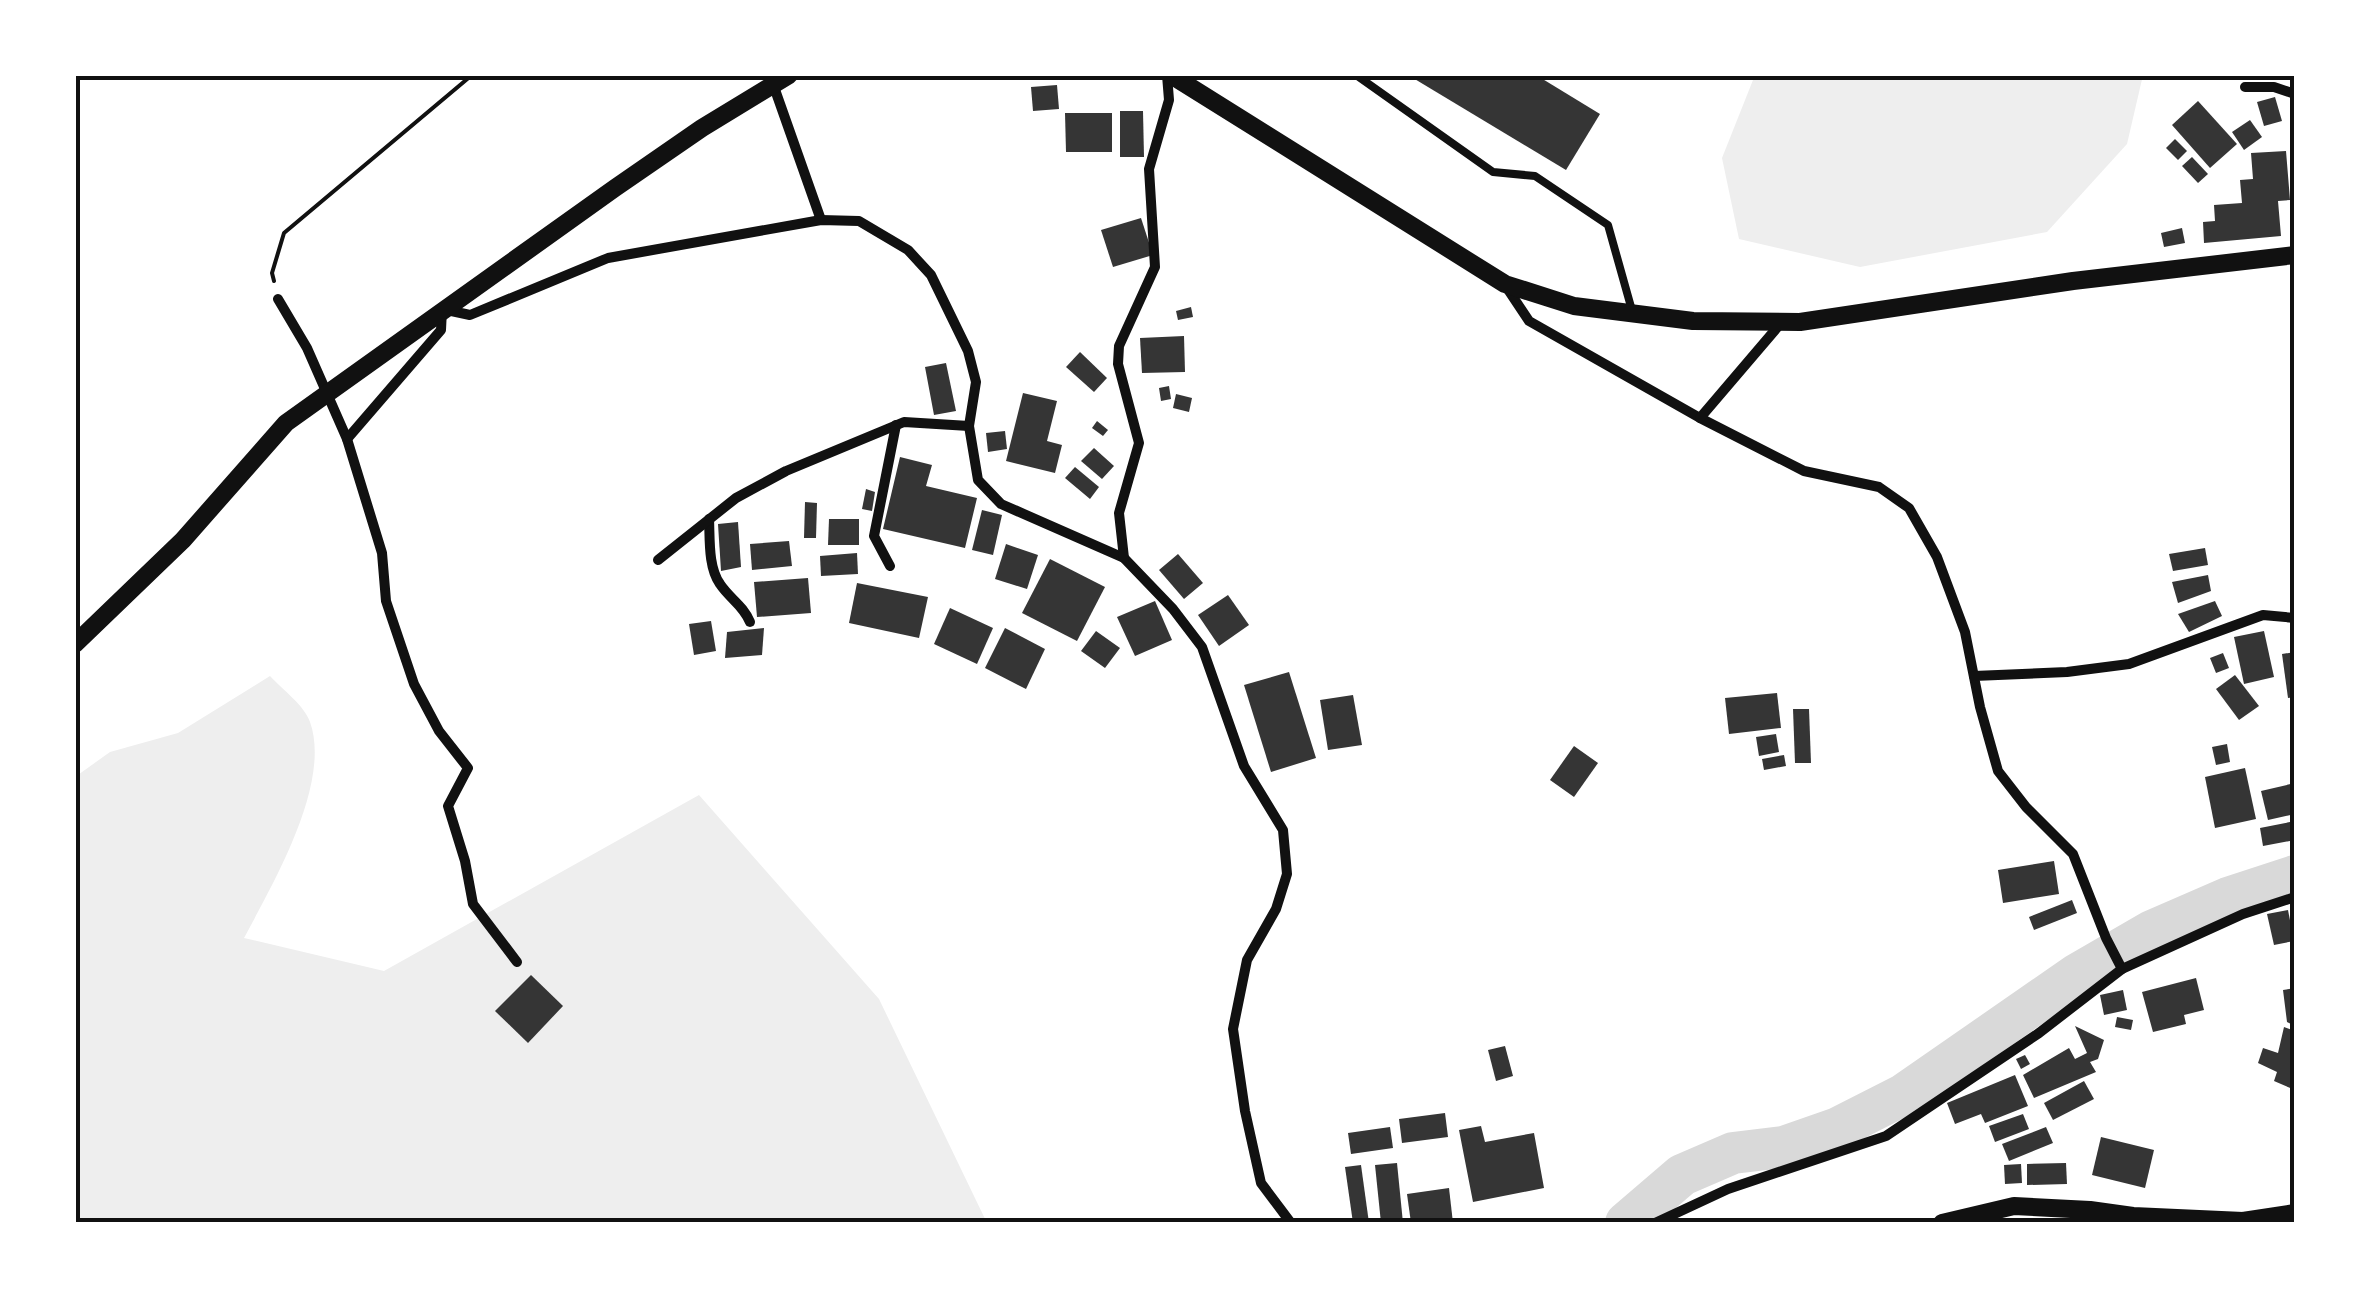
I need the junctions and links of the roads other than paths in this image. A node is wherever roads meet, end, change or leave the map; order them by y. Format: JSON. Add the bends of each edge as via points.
{"nodes":[{"id":1,"x":1169,"y":75,"type":"edge"},
{"id":2,"x":1356,"y":75,"type":"edge"},
{"id":3,"x":781,"y":80,"type":"edge"},
{"id":4,"x":2245,"y":87,"type":"dead end"},
{"id":5,"x":2295,"y":94,"type":"edge"},
{"id":6,"x":821,"y":220,"type":"junction"},
{"id":7,"x":2295,"y":254,"type":"edge"},
{"id":8,"x":1505,"y":284,"type":"junction"},
{"id":9,"x":278,"y":299,"type":"road end"},
{"id":10,"x":442,"y":309,"type":"junction"},
{"id":11,"x":1633,"y":314,"type":"junction"},
{"id":12,"x":1782,"y":322,"type":"junction"},
{"id":13,"x":1700,"y":418,"type":"junction"},
{"id":14,"x":896,"y":425,"type":"junction"},
{"id":15,"x":968,"y":426,"type":"junction"},
{"id":16,"x":347,"y":439,"type":"junction"},
{"id":17,"x":708,"y":519,"type":"junction"},
{"id":18,"x":1124,"y":558,"type":"junction"},
{"id":19,"x":658,"y":560,"type":"dead end"},
{"id":20,"x":890,"y":566,"type":"dead end"},
{"id":21,"x":2295,"y":618,"type":"edge"},
{"id":22,"x":750,"y":622,"type":"dead end"},
{"id":23,"x":75,"y":644,"type":"edge"},
{"id":24,"x":1974,"y":676,"type":"junction"},
{"id":25,"x":2295,"y":897,"type":"edge"},
{"id":26,"x":517,"y":962,"type":"dead end"},
{"id":27,"x":2121,"y":967,"type":"junction"},
{"id":28,"x":2295,"y":1212,"type":"edge"},
{"id":29,"x":1291,"y":1223,"type":"edge"},
{"id":30,"x":1655,"y":1223,"type":"edge"},
{"id":31,"x":1942,"y":1223,"type":"edge"}],
"edges":[{"from":1,"to":8,"type":"street"},
{"from":1,"to":18,"type":"street","via":[[1170,100],[1149,169],[1155,267],[1119,346],[1139,442],[1119,513]]},
{"from":2,"to":11,"type":"lane","via":[[1493,172],[1535,176],[1608,224]]},
{"from":3,"to":6,"type":"street"},
{"from":3,"to":10,"type":"street"},
{"from":4,"to":5,"type":"street"},
{"from":6,"to":10,"type":"street","via":[[608,258],[470,315]]},
{"from":6,"to":15,"type":"street","via":[[859,221],[908,250],[931,275],[976,382]]},
{"from":7,"to":12,"type":"street"},
{"from":8,"to":11,"type":"street","via":[[1574,306]]},
{"from":8,"to":13,"type":"street","via":[[1529,322]]},
{"from":9,"to":16,"type":"street","via":[[308,348]]},
{"from":10,"to":16,"type":"street","via":[[441,330]]},
{"from":10,"to":23,"type":"street","via":[[286,424],[183,540]]},
{"from":11,"to":12,"type":"street"},
{"from":12,"to":13,"type":"street"},
{"from":13,"to":24,"type":"street","via":[[1804,471],[1879,487],[1909,508],[1937,556]]},
{"from":14,"to":15,"type":"street"},
{"from":14,"to":17,"type":"street","via":[[786,471]]},
{"from":14,"to":20,"type":"street","via":[[874,536]]},
{"from":15,"to":18,"type":"street","via":[[978,480],[1001,504]]},
{"from":16,"to":26,"type":"street","via":[[382,553],[386,601],[414,684],[468,768],[448,806],[474,904]]},
{"from":17,"to":19,"type":"street"},
{"from":17,"to":22,"type":"street","via":[[718,582]]},
{"from":18,"to":29,"type":"street","via":[[1202,648],[1244,766],[1283,830],[1287,874],[1247,960],[1233,1029],[1261,1183]]},
{"from":21,"to":24,"type":"street","via":[[2263,616],[2129,664]]},
{"from":24,"to":27,"type":"street","via":[[1998,771],[2073,854]]},
{"from":25,"to":27,"type":"street"},
{"from":27,"to":30,"type":"street","via":[[2040,1033],[1886,1136],[1728,1189]]},
{"from":28,"to":31,"type":"street","via":[[2243,1221],[2014,1206]]}]}
